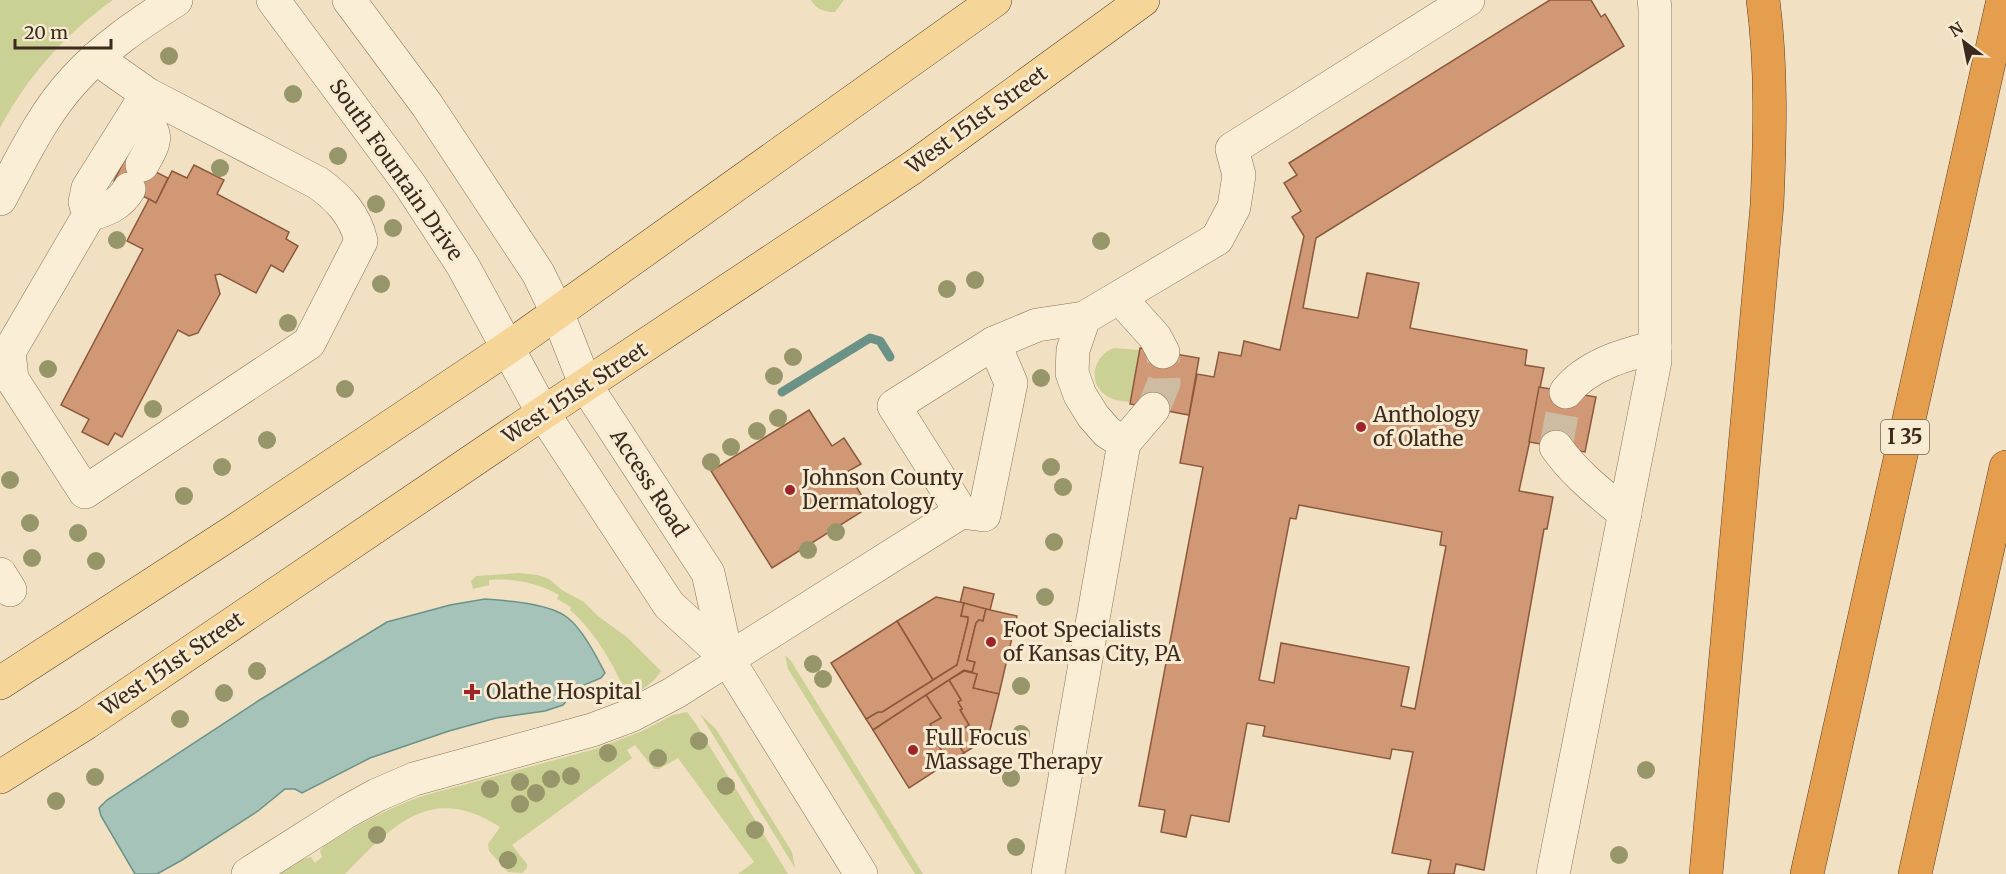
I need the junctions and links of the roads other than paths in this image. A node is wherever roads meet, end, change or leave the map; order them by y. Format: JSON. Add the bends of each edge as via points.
{"nodes":[{"id":1,"x":176,"y":0,"type":"edge"},
{"id":2,"x":273,"y":0,"type":"edge"},
{"id":3,"x":349,"y":0,"type":"edge"},
{"id":4,"x":995,"y":0,"type":"edge"},
{"id":5,"x":1143,"y":0,"type":"edge"},
{"id":6,"x":1468,"y":0,"type":"edge"},
{"id":7,"x":1654,"y":0,"type":"edge"},
{"id":8,"x":1763,"y":0,"type":"edge"},
{"id":9,"x":2003,"y":0,"type":"edge"},
{"id":10,"x":96,"y":58,"type":"junction"},
{"id":11,"x":142,"y":102,"type":"junction"},
{"id":12,"x":0,"y":199,"type":"edge"},
{"id":13,"x":89,"y":215,"type":"junction"},
{"id":14,"x":1120,"y":298,"type":"junction"},
{"id":15,"x":557,"y":312,"type":"junction"},
{"id":16,"x":1084,"y":318,"type":"junction"},
{"id":17,"x":994,"y":343,"type":"junction"},
{"id":18,"x":509,"y":347,"type":"junction"},
{"id":19,"x":1655,"y":347,"type":"junction"},
{"id":20,"x":4,"y":350,"type":"edge"},
{"id":21,"x":1163,"y":352,"type":"tunnel mouth"},
{"id":22,"x":586,"y":386,"type":"junction"},
{"id":23,"x":1566,"y":392,"type":"tunnel mouth"},
{"id":24,"x":1153,"y":409,"type":"tunnel mouth"},
{"id":25,"x":543,"y":413,"type":"junction"},
{"id":26,"x":1124,"y":443,"type":"junction"},
{"id":27,"x":1556,"y":447,"type":"dead end"},
{"id":28,"x":2006,"y":467,"type":"edge"},
{"id":29,"x":961,"y":512,"type":"junction"},
{"id":30,"x":1625,"y":514,"type":"junction"},
{"id":31,"x":727,"y":658,"type":"junction"},
{"id":32,"x":0,"y":683,"type":"edge"},
{"id":33,"x":0,"y":777,"type":"edge"},
{"id":34,"x":856,"y":872,"type":"edge"},
{"id":35,"x":248,"y":874,"type":"edge"},
{"id":36,"x":1048,"y":874,"type":"edge"},
{"id":37,"x":1553,"y":874,"type":"edge"},
{"id":38,"x":1706,"y":874,"type":"edge"},
{"id":39,"x":1807,"y":874,"type":"edge"},
{"id":40,"x":1915,"y":874,"type":"edge"}],
"edges":[{"from":1,"to":10,"type":"street","via":[[132,28]]},
{"from":2,"to":18,"type":"street","name":"South Fountain Drive","via":[[410,185]]},
{"from":3,"to":15,"type":"street","via":[[427,105],[514,235]]},
{"from":4,"to":15,"type":"main road"},
{"from":5,"to":22,"type":"main road","name":"West 151st Street","via":[[912,168]]},
{"from":6,"to":14,"type":"street","via":[[1232,148],[1239,176],[1234,207],[1217,238]]},
{"from":7,"to":19,"type":"street"},
{"from":8,"to":38,"type":"highway","via":[[1770,120],[1767,205]]},
{"from":9,"to":39,"type":"highway","number":"I 35"},
{"from":10,"to":11,"type":"street"},
{"from":10,"to":12,"type":"street","via":[[50,112]]},
{"from":11,"to":13,"type":"street","via":[[88,188],[85,202]]},
{"from":11,"to":13,"type":"street","via":[[154,143],[119,203]]},
{"from":11,"to":20,"type":"street","via":[[318,183],[335,195],[348,212],[361,241],[309,342],[85,492],[12,379]]},
{"from":13,"to":20,"type":"street"},
{"from":14,"to":16,"type":"street"},
{"from":14,"to":21,"type":"street","via":[[1155,337]]},
{"from":15,"to":18,"type":"main road"},
{"from":15,"to":22,"type":"street","name":"Access Road"},
{"from":16,"to":17,"type":"street","via":[[1037,325]]},
{"from":16,"to":26,"type":"street","via":[[1073,351],[1072,373],[1093,416]]},
{"from":17,"to":29,"type":"street","via":[[1011,383],[984,515]]},
{"from":17,"to":29,"type":"street","via":[[894,406]]},
{"from":18,"to":25,"type":"street","name":"Access Road"},
{"from":18,"to":32,"type":"main road"},
{"from":19,"to":23,"type":"street","via":[[1601,365],[1574,382]]},
{"from":19,"to":30,"type":"street"},
{"from":22,"to":25,"type":"main road","name":"West 151st Street"},
{"from":22,"to":31,"type":"street","name":"Access Road","via":[[708,573]]},
{"from":24,"to":26,"type":"street"},
{"from":25,"to":31,"type":"street","name":"Access Road","via":[[669,606]]},
{"from":25,"to":33,"type":"main road","name":"West 151st Street","via":[[86,723]]},
{"from":26,"to":36,"type":"street"},
{"from":27,"to":30,"type":"street","via":[[1586,482]]},
{"from":28,"to":40,"type":"highway"},
{"from":29,"to":31,"type":"street"},
{"from":30,"to":37,"type":"street"},
{"from":31,"to":34,"type":"street","name":"Access Road"},
{"from":31,"to":35,"type":"street","via":[[632,715],[592,730],[414,779],[377,795]]}]}
